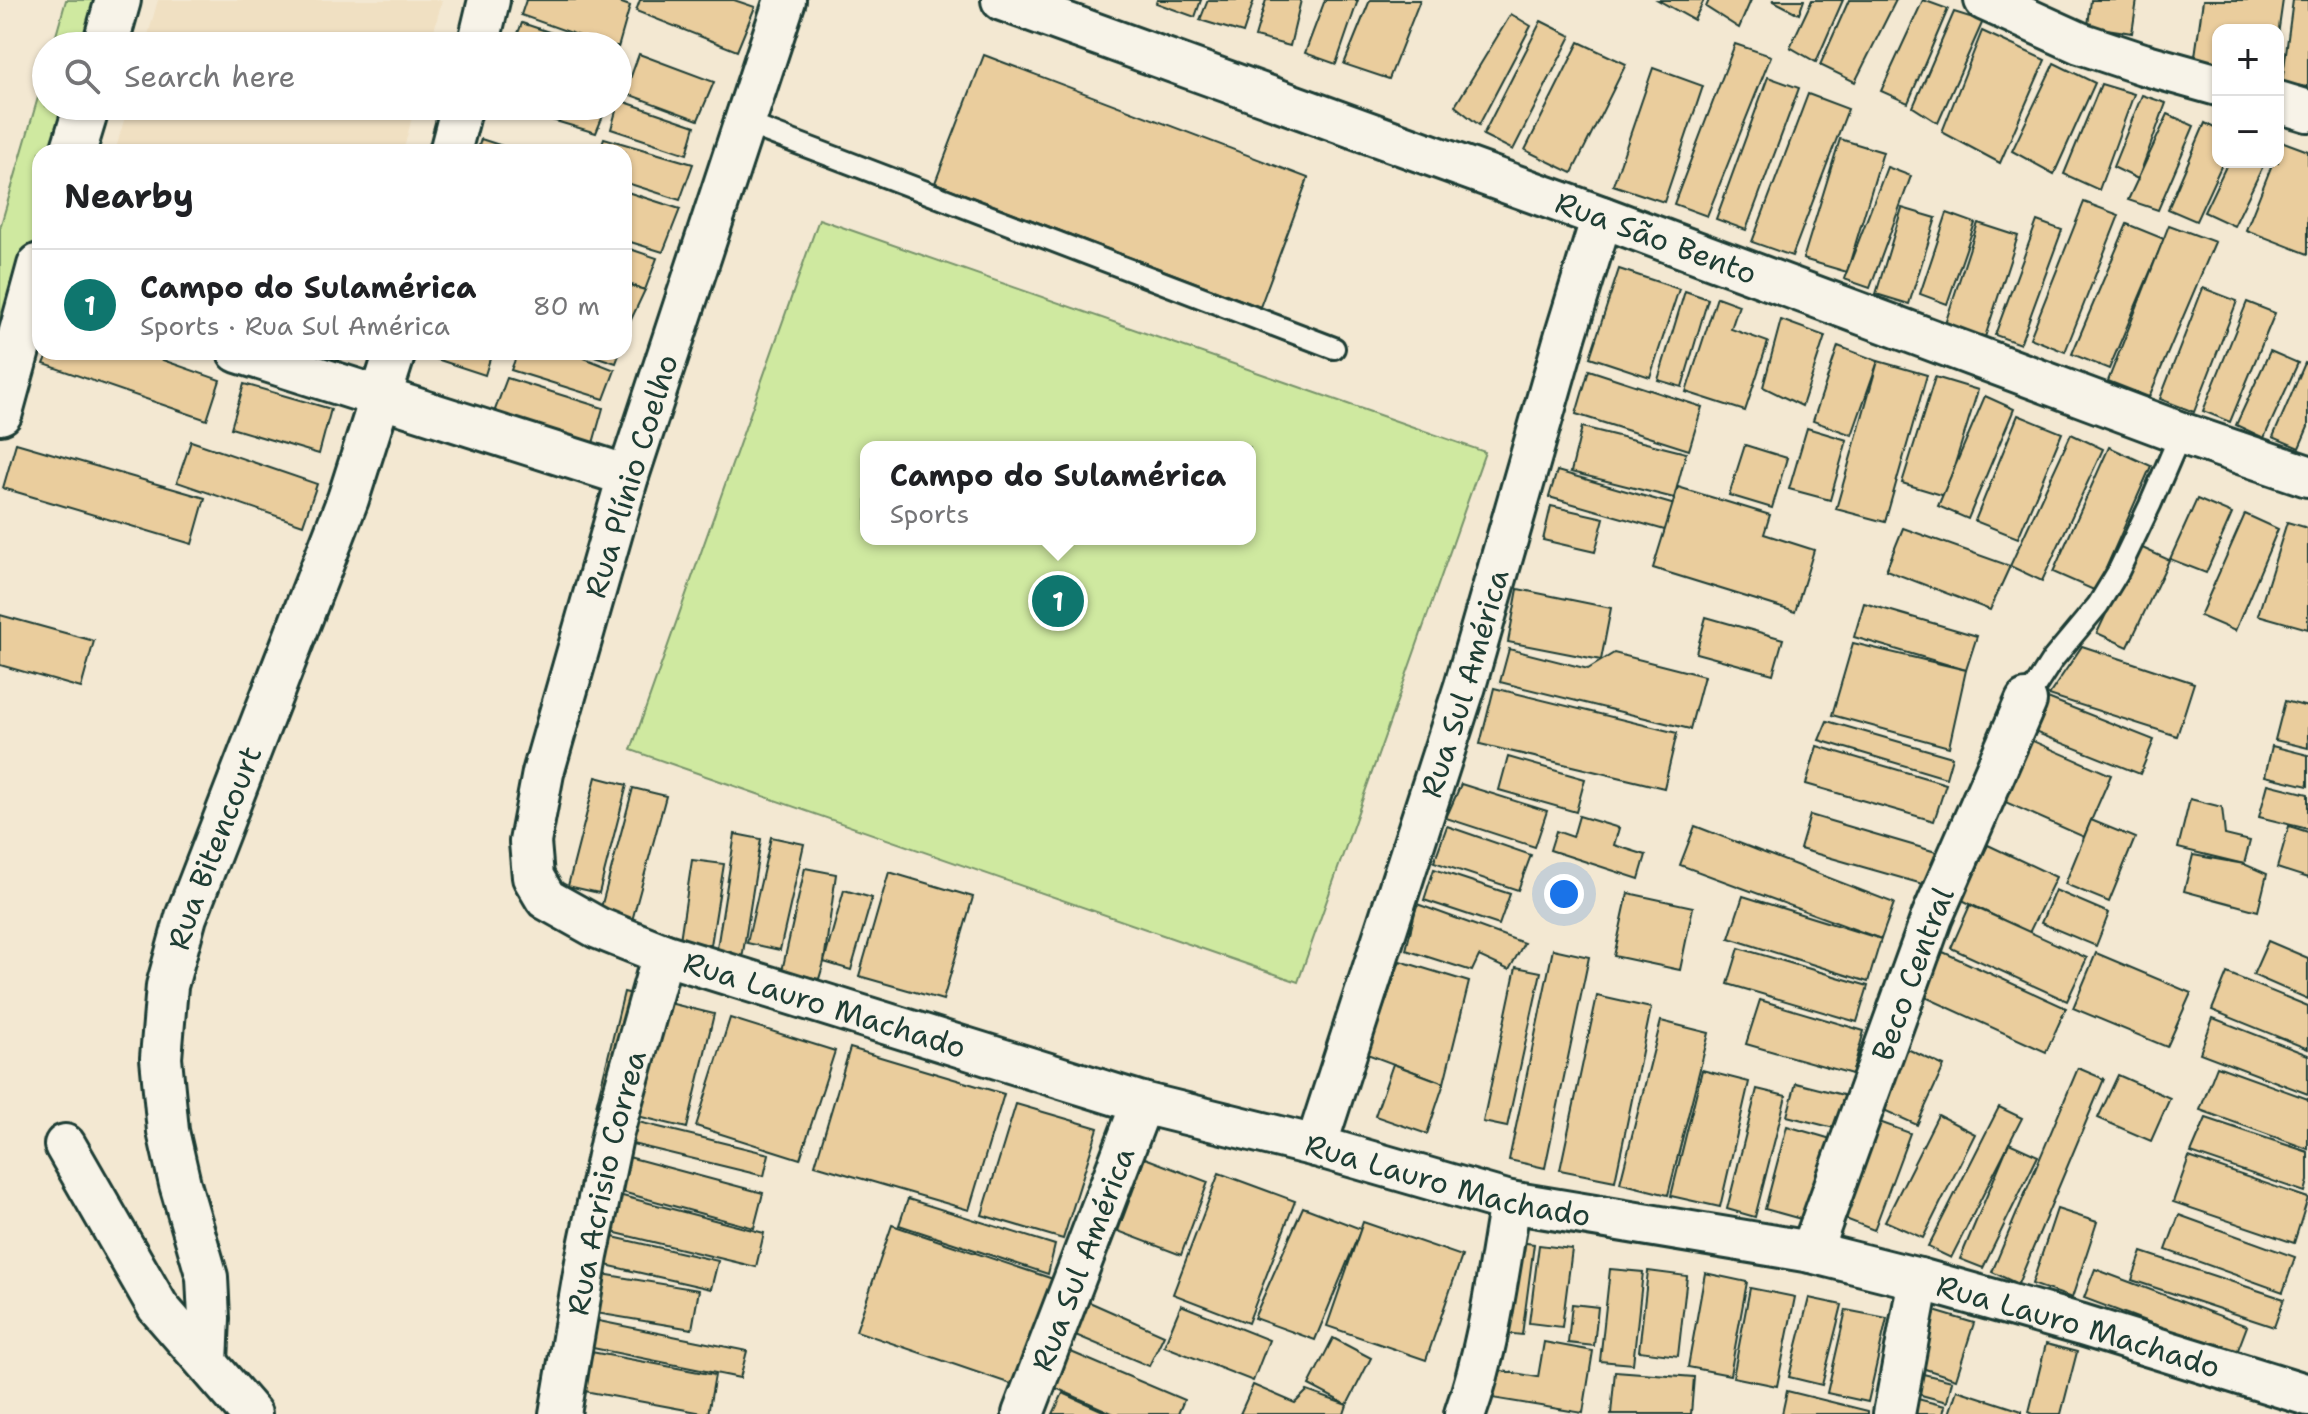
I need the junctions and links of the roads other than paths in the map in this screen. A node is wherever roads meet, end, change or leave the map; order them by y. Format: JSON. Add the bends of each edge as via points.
{"nodes":[{"id":1,"x":118,"y":0,"type":"edge"},
{"id":2,"x":489,"y":0,"type":"edge"},
{"id":3,"x":785,"y":0,"type":"edge"},
{"id":4,"x":1002,"y":0,"type":"edge"},
{"id":5,"x":1985,"y":0,"type":"edge"},
{"id":6,"x":109,"y":32,"type":"edge"},
{"id":7,"x":481,"y":32,"type":"edge"},
{"id":8,"x":2212,"y":83,"type":"edge"},
{"id":9,"x":2284,"y":104,"type":"edge"},
{"id":10,"x":2308,"y":111,"type":"edge"},
{"id":11,"x":83,"y":120,"type":"edge"},
{"id":12,"x":458,"y":120,"type":"edge"},
{"id":13,"x":745,"y":123,"type":"junction"},
{"id":14,"x":75,"y":144,"type":"edge"},
{"id":15,"x":452,"y":144,"type":"edge"},
{"id":16,"x":1602,"y":217,"type":"junction"},
{"id":17,"x":32,"y":295,"type":"edge"},
{"id":18,"x":1334,"y":348,"type":"dead end"},
{"id":19,"x":264,"y":360,"type":"edge"},
{"id":20,"x":393,"y":360,"type":"edge"},
{"id":21,"x":382,"y":396,"type":"junction"},
{"id":22,"x":0,"y":412,"type":"edge"},
{"id":23,"x":2181,"y":433,"type":"junction"},
{"id":24,"x":628,"y":476,"type":"junction"},
{"id":25,"x":2308,"y":476,"type":"edge"},
{"id":26,"x":2026,"y":701,"type":"joint"},
{"id":27,"x":598,"y":928,"type":"joint"},
{"id":28,"x":663,"y":954,"type":"junction"},
{"id":29,"x":1142,"y":1103,"type":"junction"},
{"id":30,"x":65,"y":1145,"type":"dead end"},
{"id":31,"x":1316,"y":1146,"type":"junction"},
{"id":32,"x":1510,"y":1202,"type":"junction"},
{"id":33,"x":1811,"y":1252,"type":"junction"},
{"id":34,"x":1919,"y":1279,"type":"junction"},
{"id":35,"x":207,"y":1362,"type":"junction"},
{"id":36,"x":2308,"y":1395,"type":"edge"},
{"id":37,"x":251,"y":1414,"type":"edge"},
{"id":38,"x":560,"y":1414,"type":"edge"},
{"id":39,"x":1023,"y":1414,"type":"edge"},
{"id":40,"x":1465,"y":1414,"type":"edge"},
{"id":41,"x":1894,"y":1414,"type":"edge"}],
"edges":[{"from":1,"to":6,"type":"street"},
{"from":2,"to":7,"type":"street"},
{"from":3,"to":13,"type":"street","name":"Rua Plínio Coelho"},
{"from":4,"to":16,"type":"street","name":"Rua São Bento"},
{"from":5,"to":8,"type":"street","via":[[2080,43]]},
{"from":9,"to":10,"type":"street"},
{"from":11,"to":14,"type":"street"},
{"from":12,"to":15,"type":"street"},
{"from":13,"to":18,"type":"lane"},
{"from":13,"to":24,"type":"street","name":"Rua Plínio Coelho"},
{"from":16,"to":23,"type":"street","name":"Rua São Bento"},
{"from":16,"to":31,"type":"street","name":"Rua Sul América","via":[[1465,686]]},
{"from":17,"to":22,"type":"street"},
{"from":19,"to":21,"type":"street"},
{"from":20,"to":21,"type":"street","name":"Rua Bitencourt"},
{"from":21,"to":24,"type":"street"},
{"from":21,"to":35,"type":"street","name":"Rua Bitencourt","via":[[348,499],[186,917],[167,986],[161,1058],[168,1131],[207,1277]]},
{"from":23,"to":25,"type":"street","name":"Rua São Bento"},
{"from":23,"to":26,"type":"lane","via":[[2118,572]]},
{"from":24,"to":27,"type":"street","name":"Rua Plínio Coelho","via":[[543,773],[530,842],[533,877],[546,899]]},
{"from":26,"to":33,"type":"street","name":"Beco Central","via":[[1932,917]]},
{"from":27,"to":28,"type":"street","name":"Rua Lauro Machado"},
{"from":28,"to":29,"type":"street","name":"Rua Lauro Machado"},
{"from":28,"to":38,"type":"street","name":"Rua Acrisio Correa","via":[[613,1132]]},
{"from":29,"to":31,"type":"street","name":"Rua Lauro Machado"},
{"from":29,"to":39,"type":"street","name":"Rua Sul América"},
{"from":30,"to":35,"type":"street","via":[[158,1307]]},
{"from":31,"to":32,"type":"street","name":"Rua Lauro Machado"},
{"from":32,"to":33,"type":"street","name":"Rua Lauro Machado"},
{"from":32,"to":40,"type":"street"},
{"from":33,"to":34,"type":"street","name":"Rua Lauro Machado"},
{"from":34,"to":36,"type":"street","name":"Rua Lauro Machado"},
{"from":34,"to":41,"type":"street"},
{"from":35,"to":37,"type":"street"}]}
